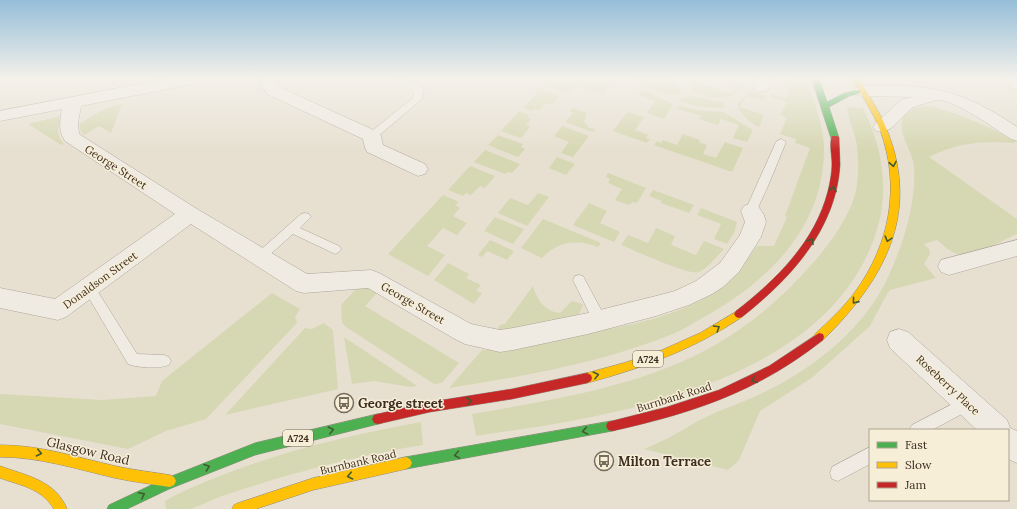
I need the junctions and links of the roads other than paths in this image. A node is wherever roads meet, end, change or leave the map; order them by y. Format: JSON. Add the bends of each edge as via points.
{"nodes":[{"id":1,"x":64,"y":103,"type":"edge"},
{"id":2,"x":73,"y":103,"type":"edge"},
{"id":3,"x":300,"y":103,"type":"edge"},
{"id":4,"x":412,"y":103,"type":"edge"},
{"id":5,"x":825,"y":103,"type":"edge"},
{"id":6,"x":832,"y":103,"type":"edge"},
{"id":7,"x":869,"y":103,"type":"edge"},
{"id":8,"x":911,"y":103,"type":"edge"},
{"id":9,"x":963,"y":103,"type":"edge"},
{"id":10,"x":826,"y":106,"type":"junction"},
{"id":11,"x":0,"y":116,"type":"edge"},
{"id":12,"x":882,"y":127,"type":"junction"},
{"id":13,"x":1017,"y":135,"type":"edge"},
{"id":14,"x":372,"y":136,"type":"junction"},
{"id":15,"x":781,"y":142,"type":"dead end"},
{"id":16,"x":418,"y":169,"type":"dead end"},
{"id":17,"x":751,"y":211,"type":"joint"},
{"id":18,"x":190,"y":214,"type":"junction"},
{"id":19,"x":305,"y":217,"type":"dead end"},
{"id":20,"x":292,"y":229,"type":"junction"},
{"id":21,"x":1017,"y":248,"type":"edge"},
{"id":22,"x":335,"y":249,"type":"dead end"},
{"id":23,"x":261,"y":256,"type":"junction"},
{"id":24,"x":949,"y":266,"type":"dead end"},
{"id":25,"x":579,"y":280,"type":"dead end"},
{"id":26,"x":89,"y":288,"type":"junction"},
{"id":27,"x":0,"y":298,"type":"edge"},
{"id":28,"x":600,"y":321,"type":"junction"},
{"id":29,"x":899,"y":340,"type":"dead end"},
{"id":30,"x":164,"y":361,"type":"dead end"},
{"id":31,"x":968,"y":404,"type":"junction"},
{"id":32,"x":919,"y":429,"type":"edge"},
{"id":33,"x":996,"y":429,"type":"edge"},
{"id":34,"x":1009,"y":441,"type":"edge"},
{"id":35,"x":1017,"y":449,"type":"edge"},
{"id":36,"x":0,"y":451,"type":"edge"},
{"id":37,"x":869,"y":456,"type":"edge"},
{"id":38,"x":0,"y":472,"type":"edge"},
{"id":39,"x":838,"y":472,"type":"dead end"},
{"id":40,"x":170,"y":481,"type":"junction"},
{"id":41,"x":61,"y":509,"type":"edge"},
{"id":42,"x":113,"y":509,"type":"edge"},
{"id":43,"x":238,"y":509,"type":"edge"}],
"edges":[{"from":1,"to":11,"type":"street"},
{"from":2,"to":18,"type":"street","name":"George Street","via":[[68,119],[71,137]]},
{"from":3,"to":14,"type":"street"},
{"from":4,"to":14,"type":"lane"},
{"from":5,"to":10,"type":"main road","number":"A724"},
{"from":6,"to":10,"type":"main road"},
{"from":7,"to":12,"type":"main road","name":"Burnbank Road"},
{"from":8,"to":12,"type":"street"},
{"from":9,"to":13,"type":"street"},
{"from":40,"to":10,"type":"main road","number":"A724","one_way":true,"via":[[260,447],[430,406],[560,385],[625,368],[678,348],[712,331],[762,297],[783,277],[809,245],[820,226],[832,196],[836,172],[836,151]]},
{"from":12,"to":43,"type":"main road","name":"Burnbank Road","one_way":true,"via":[[894,163],[896,188],[892,226],[877,269],[864,291],[826,332],[800,353],[765,375],[724,395],[624,424],[388,467],[317,484]]},
{"from":14,"to":16,"type":"street","via":[[374,148]]},
{"from":15,"to":17,"type":"lane"},
{"from":17,"to":28,"type":"street","name":"George Street","via":[[756,222],[751,236],[724,273],[709,285],[674,301]]},
{"from":18,"to":23,"type":"street","name":"George Street"},
{"from":18,"to":26,"type":"street","name":"Donaldson Street"},
{"from":19,"to":20,"type":"lane"},
{"from":20,"to":22,"type":"lane"},
{"from":20,"to":23,"type":"lane"},
{"from":21,"to":24,"type":"street"},
{"from":23,"to":28,"type":"street","name":"George Street","via":[[304,284],[371,279],[462,331],[485,339],[513,339]]},
{"from":25,"to":28,"type":"lane"},
{"from":26,"to":27,"type":"street","name":"Donaldson Street","via":[[58,310]]},
{"from":26,"to":30,"type":"lane","via":[[133,360]]},
{"from":29,"to":31,"type":"street","name":"Roseberry Place"},
{"from":31,"to":32,"type":"lane"},
{"from":31,"to":33,"type":"street","name":"Roseberry Place"},
{"from":34,"to":35,"type":"street"},
{"from":36,"to":40,"type":"main road","name":"Glasgow Road","one_way":true,"via":[[36,452],[117,472]]},
{"from":37,"to":39,"type":"lane"},
{"from":38,"to":41,"type":"main road","via":[[40,486],[52,495]]},
{"from":42,"to":40,"type":"main road","one_way":true}]}
